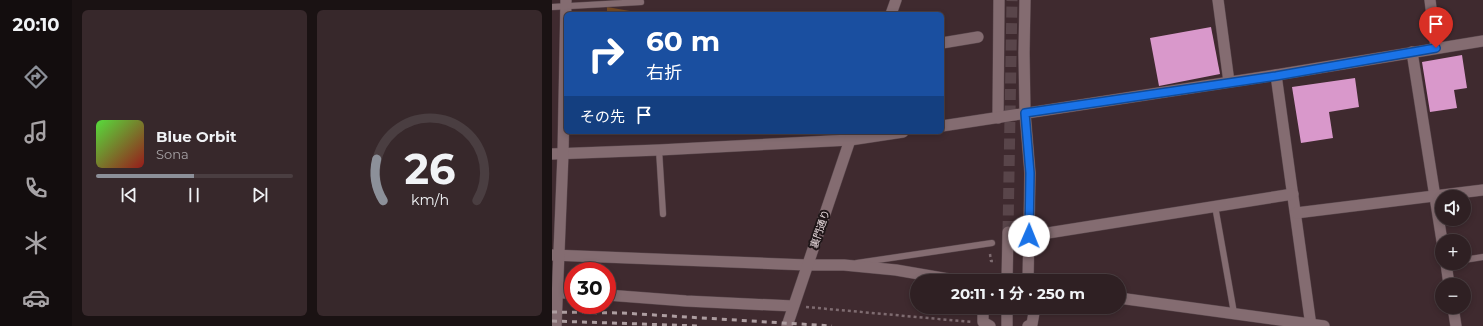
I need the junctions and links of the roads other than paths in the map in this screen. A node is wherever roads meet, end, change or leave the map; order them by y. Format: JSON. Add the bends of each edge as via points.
{"nodes":[{"id":1,"x":896,"y":0,"type":"edge"},
{"id":2,"x":1000,"y":0,"type":"edge"},
{"id":3,"x":1026,"y":0,"type":"edge"},
{"id":4,"x":1218,"y":0,"type":"edge"},
{"id":5,"x":1430,"y":0,"type":"edge"},
{"id":6,"x":641,"y":2,"type":"dead end"},
{"id":7,"x":565,"y":4,"type":"edge"},
{"id":8,"x":552,"y":7,"type":"edge"},
{"id":9,"x":892,"y":12,"type":"edge"},
{"id":10,"x":564,"y":23,"type":"edge"},
{"id":11,"x":978,"y":37,"type":"dead end"},
{"id":12,"x":1483,"y":41,"type":"edge"},
{"id":13,"x":944,"y":43,"type":"edge"},
{"id":14,"x":1436,"y":48,"type":"junction"},
{"id":15,"x":1412,"y":52,"type":"junction"},
{"id":16,"x":1276,"y":76,"type":"junction"},
{"id":17,"x":1229,"y":82,"type":"junction"},
{"id":18,"x":1025,"y":113,"type":"junction"},
{"id":19,"x":998,"y":118,"type":"junction"},
{"id":20,"x":944,"y":126,"type":"edge"},
{"id":21,"x":878,"y":134,"type":"edge"},
{"id":22,"x":852,"y":136,"type":"edge"},
{"id":23,"x":660,"y":150,"type":"junction"},
{"id":24,"x":557,"y":154,"type":"edge"},
{"id":25,"x":1483,"y":190,"type":"edge"},
{"id":26,"x":1471,"y":192,"type":"edge"},
{"id":27,"x":1293,"y":194,"type":"junction"},
{"id":28,"x":1435,"y":196,"type":"joint"},
{"id":29,"x":1215,"y":206,"type":"junction"},
{"id":30,"x":1296,"y":213,"type":"junction"},
{"id":31,"x":663,"y":214,"type":"dead end"},
{"id":32,"x":1008,"y":232,"type":"tunnel mouth"},
{"id":33,"x":1029,"y":236,"type":"junction"},
{"id":34,"x":992,"y":243,"type":"dead end"},
{"id":35,"x":555,"y":255,"type":"edge"},
{"id":36,"x":1483,"y":257,"type":"edge"},
{"id":37,"x":1471,"y":259,"type":"edge"},
{"id":38,"x":844,"y":264,"type":"junction"},
{"id":39,"x":807,"y":265,"type":"junction"},
{"id":40,"x":919,"y":274,"type":"edge"},
{"id":41,"x":1007,"y":274,"type":"edge"},
{"id":42,"x":1028,"y":274,"type":"edge"},
{"id":43,"x":554,"y":292,"type":"edge"},
{"id":44,"x":564,"y":293,"type":"edge"},
{"id":45,"x":616,"y":296,"type":"edge"},
{"id":46,"x":1126,"y":299,"type":"edge"},
{"id":47,"x":793,"y":306,"type":"junction"},
{"id":48,"x":1234,"y":313,"type":"junction"},
{"id":49,"x":985,"y":314,"type":"edge"},
{"id":50,"x":1007,"y":314,"type":"edge"},
{"id":51,"x":1034,"y":314,"type":"edge"},
{"id":52,"x":1454,"y":314,"type":"edge"},
{"id":53,"x":987,"y":324,"type":"edge"},
{"id":54,"x":1312,"y":325,"type":"edge"},
{"id":55,"x":556,"y":326,"type":"edge"},
{"id":56,"x":787,"y":326,"type":"edge"},
{"id":57,"x":1007,"y":326,"type":"edge"},
{"id":58,"x":1028,"y":326,"type":"edge"},
{"id":59,"x":1324,"y":326,"type":"edge"},
{"id":60,"x":1456,"y":326,"type":"edge"}],
"edges":[{"from":1,"to":9,"type":"street"},
{"from":2,"to":19,"type":"street"},
{"from":3,"to":18,"type":"street"},
{"from":4,"to":17,"type":"street"},
{"from":5,"to":14,"type":"street"},
{"from":6,"to":7,"type":"lane"},
{"from":7,"to":8,"type":"lane"},
{"from":10,"to":24,"type":"street"},
{"from":11,"to":13,"type":"street"},
{"from":12,"to":14,"type":"street"},
{"from":14,"to":15,"type":"street"},
{"from":15,"to":16,"type":"street"},
{"from":15,"to":28,"type":"street"},
{"from":16,"to":17,"type":"street"},
{"from":16,"to":27,"type":"street"},
{"from":17,"to":18,"type":"street"},
{"from":18,"to":19,"type":"street"},
{"from":18,"to":33,"type":"street","via":[[1030,173]]},
{"from":19,"to":20,"type":"street"},
{"from":21,"to":22,"type":"street"},
{"from":22,"to":23,"type":"street"},
{"from":22,"to":39,"type":"street","name":"裏門通り"},
{"from":23,"to":24,"type":"street"},
{"from":23,"to":31,"type":"lane"},
{"from":24,"to":35,"type":"street"},
{"from":25,"to":26,"type":"street"},
{"from":27,"to":29,"type":"street"},
{"from":27,"to":30,"type":"street"},
{"from":28,"to":30,"type":"street"},
{"from":29,"to":33,"type":"street"},
{"from":29,"to":48,"type":"lane"},
{"from":30,"to":54,"type":"street"},
{"from":32,"to":41,"type":"street"},
{"from":33,"to":42,"type":"street"},
{"from":34,"to":38,"type":"lane"},
{"from":35,"to":39,"type":"street"},
{"from":35,"to":43,"type":"street"},
{"from":36,"to":37,"type":"lane"},
{"from":38,"to":39,"type":"street"},
{"from":38,"to":40,"type":"street"},
{"from":39,"to":47,"type":"street","name":"裏門通り"},
{"from":43,"to":44,"type":"street"},
{"from":43,"to":55,"type":"street"},
{"from":45,"to":47,"type":"street"},
{"from":46,"to":48,"type":"street"},
{"from":47,"to":56,"type":"street","name":"裏門通り"},
{"from":48,"to":54,"type":"street"},
{"from":49,"to":53,"type":"street"},
{"from":50,"to":57,"type":"street"},
{"from":51,"to":58,"type":"street","via":[[1032,324]]},
{"from":52,"to":60,"type":"street"},
{"from":54,"to":59,"type":"street"}]}
